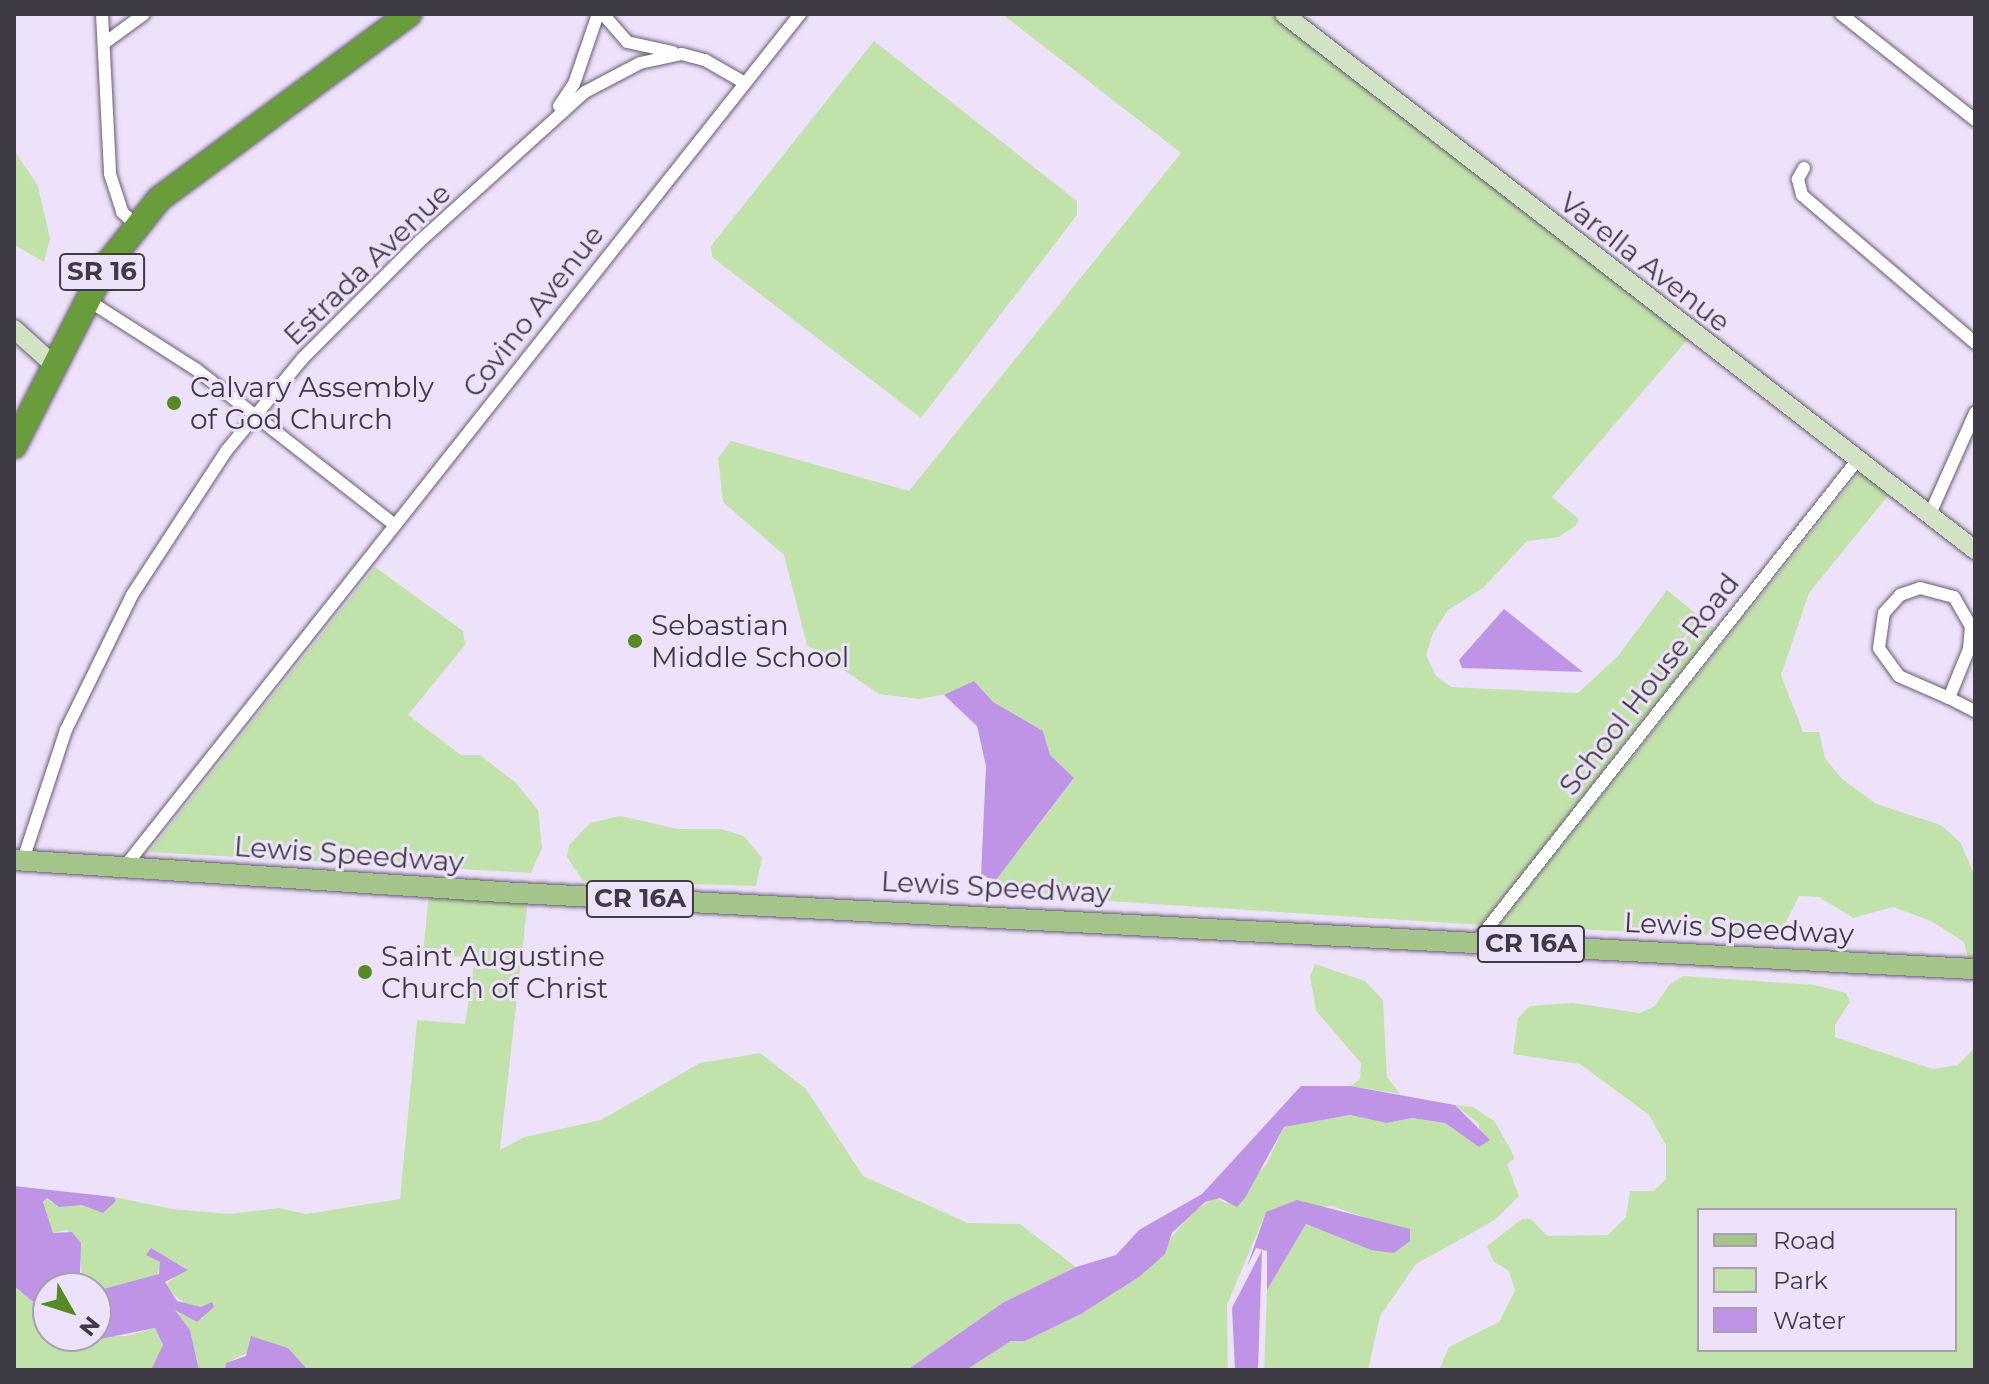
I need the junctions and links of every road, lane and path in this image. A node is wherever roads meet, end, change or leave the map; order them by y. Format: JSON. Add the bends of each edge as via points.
{"nodes":[{"id":1,"x":102,"y":14,"type":"edge"},
{"id":2,"x":144,"y":14,"type":"edge"},
{"id":3,"x":409,"y":14,"type":"edge"},
{"id":4,"x":600,"y":14,"type":"edge"},
{"id":5,"x":800,"y":14,"type":"edge"},
{"id":6,"x":1284,"y":14,"type":"edge"},
{"id":7,"x":1841,"y":14,"type":"edge"},
{"id":8,"x":106,"y":42,"type":"junction"},
{"id":9,"x":682,"y":54,"type":"junction"},
{"id":10,"x":745,"y":83,"type":"junction"},
{"id":11,"x":551,"y":118,"type":"junction"},
{"id":12,"x":1975,"y":120,"type":"edge"},
{"id":13,"x":1804,"y":168,"type":"dead end"},
{"id":14,"x":136,"y":225,"type":"junction"},
{"id":15,"x":86,"y":299,"type":"junction"},
{"id":16,"x":14,"y":329,"type":"edge"},
{"id":17,"x":1975,"y":343,"type":"edge"},
{"id":18,"x":54,"y":365,"type":"junction"},
{"id":19,"x":1975,"y":413,"type":"edge"},
{"id":20,"x":254,"y":415,"type":"junction"},
{"id":21,"x":14,"y":446,"type":"edge"},
{"id":22,"x":1859,"y":458,"type":"junction"},
{"id":23,"x":1930,"y":514,"type":"junction"},
{"id":24,"x":395,"y":525,"type":"junction"},
{"id":25,"x":1975,"y":550,"type":"edge"},
{"id":26,"x":1949,"y":698,"type":"junction"},
{"id":27,"x":1975,"y":711,"type":"edge"},
{"id":28,"x":18,"y":860,"type":"edge"},
{"id":29,"x":126,"y":865,"type":"junction"},
{"id":30,"x":1478,"y":940,"type":"junction"},
{"id":31,"x":1975,"y":969,"type":"edge"}],
"edges":[{"from":1,"to":8,"type":"street"},
{"from":2,"to":8,"type":"street"},
{"from":3,"to":14,"type":"highway","number":"SR 16","via":[[235,139],[159,199]]},
{"from":4,"to":9,"type":"street","via":[[627,42]]},
{"from":4,"to":11,"type":"street","via":[[574,84]]},
{"from":5,"to":10,"type":"street","name":"Covino Avenue"},
{"from":6,"to":22,"type":"street","name":"Varella Avenue","via":[[1681,327]]},
{"from":7,"to":12,"type":"street"},
{"from":8,"to":14,"type":"street","via":[[110,174],[122,212]]},
{"from":9,"to":10,"type":"street","via":[[705,60]]},
{"from":9,"to":11,"type":"street","name":"Estrada Avenue","via":[[640,63],[603,81]]},
{"from":10,"to":24,"type":"street","name":"Covino Avenue"},
{"from":11,"to":20,"type":"street","name":"Estrada Avenue","via":[[360,298]]},
{"from":13,"to":17,"type":"street","via":[[1798,179],[1802,195]]},
{"from":14,"to":15,"type":"highway","number":"SR 16"},
{"from":15,"to":18,"type":"highway","number":"SR 16"},
{"from":15,"to":20,"type":"street","via":[[197,370]]},
{"from":16,"to":18,"type":"street"},
{"from":18,"to":21,"type":"highway","number":"SR 16"},
{"from":19,"to":23,"type":"street"},
{"from":20,"to":24,"type":"street"},
{"from":20,"to":28,"type":"street","name":"Estrada Avenue","via":[[164,542],[105,644],[66,730]]},
{"from":22,"to":23,"type":"street","name":"Varella Avenue"},
{"from":22,"to":30,"type":"street","name":"School House Road"},
{"from":23,"to":25,"type":"street","name":"Varella Avenue"},
{"from":24,"to":29,"type":"street","name":"Covino Avenue"},
{"from":26,"to":26,"type":"street","via":[[1899,676],[1879,648],[1884,613],[1909,590],[1943,590],[1968,615],[1972,637]]},
{"from":26,"to":27,"type":"street"},
{"from":28,"to":29,"type":"main road","name":"Lewis Speedway","number":"CR 16A"},
{"from":29,"to":30,"type":"main road","name":"Lewis Speedway","number":"CR 16A","via":[[518,893]]},
{"from":30,"to":31,"type":"main road","name":"Lewis Speedway","number":"CR 16A"}]}
